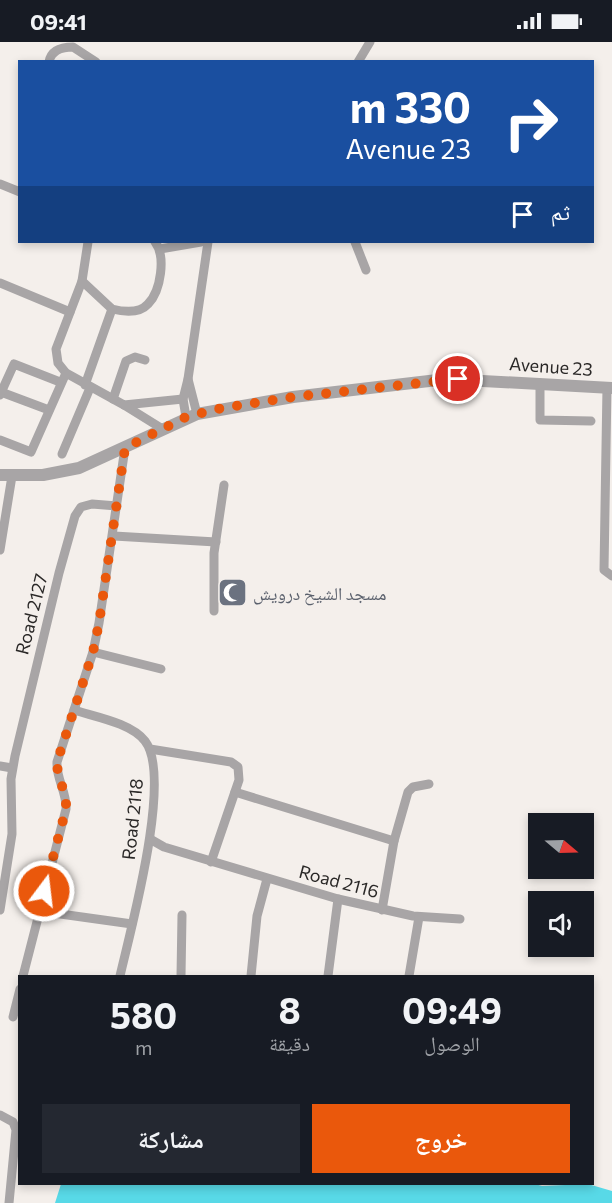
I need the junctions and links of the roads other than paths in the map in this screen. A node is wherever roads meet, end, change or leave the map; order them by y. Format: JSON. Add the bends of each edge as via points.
{"nodes":[{"id":1,"x":370,"y":42,"type":"edge"},
{"id":2,"x":82,"y":57,"type":"edge"},
{"id":3,"x":49,"y":60,"type":"edge"},
{"id":4,"x":359,"y":60,"type":"edge"},
{"id":5,"x":0,"y":184,"type":"edge"},
{"id":6,"x":18,"y":191,"type":"edge"},
{"id":7,"x":88,"y":243,"type":"edge"},
{"id":8,"x":187,"y":243,"type":"edge"},
{"id":9,"x":208,"y":243,"type":"edge"},
{"id":10,"x":355,"y":243,"type":"edge"},
{"id":11,"x":158,"y":245,"type":"edge"},
{"id":12,"x":366,"y":270,"type":"dead end"},
{"id":13,"x":82,"y":281,"type":"junction"},
{"id":14,"x":0,"y":283,"type":"edge"},
{"id":15,"x":112,"y":309,"type":"junction"},
{"id":16,"x":70,"y":312,"type":"junction"},
{"id":17,"x":146,"y":360,"type":"dead end"},
{"id":18,"x":66,"y":373,"type":"junction"},
{"id":19,"x":188,"y":379,"type":"junction"},
{"id":20,"x":60,"y":382,"type":"junction"},
{"id":21,"x":540,"y":383,"type":"junction"},
{"id":22,"x":88,"y":387,"type":"junction"},
{"id":23,"x":610,"y":387,"type":"edge"},
{"id":24,"x":1,"y":394,"type":"edge"},
{"id":25,"x":113,"y":399,"type":"junction"},
{"id":26,"x":183,"y":399,"type":"junction"},
{"id":27,"x":124,"y":405,"type":"junction"},
{"id":28,"x":49,"y":410,"type":"junction"},
{"id":29,"x":192,"y":415,"type":"junction"},
{"id":30,"x":591,"y":421,"type":"dead end"},
{"id":31,"x":162,"y":428,"type":"junction"},
{"id":32,"x":0,"y":440,"type":"edge"},
{"id":33,"x":125,"y":448,"type":"junction"},
{"id":34,"x":62,"y":454,"type":"dead end"},
{"id":35,"x":108,"y":456,"type":"junction"},
{"id":36,"x":609,"y":462,"type":"edge"},
{"id":37,"x":609,"y":473,"type":"edge"},
{"id":38,"x":6,"y":475,"type":"edge"},
{"id":39,"x":119,"y":476,"type":"junction"},
{"id":40,"x":224,"y":485,"type":"dead end"},
{"id":41,"x":117,"y":506,"type":"junction"},
{"id":42,"x":608,"y":532,"type":"edge"},
{"id":43,"x":114,"y":536,"type":"junction"},
{"id":44,"x":216,"y":542,"type":"junction"},
{"id":45,"x":0,"y":550,"type":"edge"},
{"id":46,"x":612,"y":576,"type":"edge"},
{"id":47,"x":213,"y":610,"type":"dead end"},
{"id":48,"x":93,"y":652,"type":"junction"},
{"id":49,"x":161,"y":669,"type":"dead end"},
{"id":50,"x":74,"y":710,"type":"junction"},
{"id":51,"x":150,"y":749,"type":"junction"},
{"id":52,"x":0,"y":766,"type":"edge"},
{"id":53,"x":12,"y":768,"type":"junction"},
{"id":54,"x":429,"y":784,"type":"dead end"},
{"id":55,"x":235,"y":792,"type":"junction"},
{"id":56,"x":150,"y":839,"type":"junction"},
{"id":57,"x":394,"y":841,"type":"junction"},
{"id":58,"x":211,"y":862,"type":"junction"},
{"id":59,"x":267,"y":879,"type":"junction"},
{"id":60,"x":338,"y":899,"type":"junction"},
{"id":61,"x":382,"y":909,"type":"junction"},
{"id":62,"x":0,"y":910,"type":"edge"},
{"id":63,"x":39,"y":910,"type":"junction"},
{"id":64,"x":182,"y":915,"type":"dead end"},
{"id":65,"x":419,"y":917,"type":"junction"},
{"id":66,"x":460,"y":920,"type":"dead end"},
{"id":67,"x":132,"y":924,"type":"junction"},
{"id":68,"x":22,"y":975,"type":"edge"},
{"id":69,"x":120,"y":975,"type":"edge"},
{"id":70,"x":181,"y":975,"type":"edge"},
{"id":71,"x":251,"y":975,"type":"edge"},
{"id":72,"x":328,"y":975,"type":"edge"},
{"id":73,"x":409,"y":975,"type":"edge"},
{"id":74,"x":18,"y":997,"type":"edge"},
{"id":75,"x":13,"y":1017,"type":"dead end"},
{"id":76,"x":0,"y":1115,"type":"edge"},
{"id":77,"x":9,"y":1203,"type":"edge"}],
"edges":[{"from":1,"to":4,"type":"street"},
{"from":2,"to":3,"type":"street","via":[[73,47],[65,47]]},
{"from":5,"to":6,"type":"street"},
{"from":7,"to":13,"type":"street"},
{"from":8,"to":11,"type":"street"},
{"from":9,"to":19,"type":"street"},
{"from":10,"to":12,"type":"street"},
{"from":11,"to":15,"type":"street","via":[[160,273],[148,304],[138,310]]},
{"from":13,"to":15,"type":"street"},
{"from":13,"to":16,"type":"street"},
{"from":14,"to":16,"type":"street"},
{"from":15,"to":22,"type":"street"},
{"from":16,"to":18,"type":"street","via":[[56,356]]},
{"from":17,"to":25,"type":"street","via":[[135,357],[126,361]]},
{"from":18,"to":20,"type":"street"},
{"from":18,"to":22,"type":"street"},
{"from":19,"to":26,"type":"street"},
{"from":19,"to":29,"type":"street"},
{"from":20,"to":24,"type":"street","via":[[14,364]]},
{"from":20,"to":28,"type":"street"},
{"from":21,"to":23,"type":"street","name":"Avenue 23"},
{"from":21,"to":29,"type":"street","name":"Avenue 23","via":[[446,379],[293,397]]},
{"from":21,"to":30,"type":"street","via":[[540,420]]},
{"from":22,"to":25,"type":"street"},
{"from":22,"to":34,"type":"street"},
{"from":23,"to":36,"type":"street"},
{"from":24,"to":28,"type":"street"},
{"from":25,"to":27,"type":"street"},
{"from":26,"to":27,"type":"street"},
{"from":26,"to":29,"type":"street"},
{"from":27,"to":31,"type":"street"},
{"from":28,"to":32,"type":"street","via":[[31,452]]},
{"from":29,"to":31,"type":"street","name":"Avenue 23"},
{"from":31,"to":33,"type":"street","name":"Avenue 23"},
{"from":33,"to":35,"type":"street","name":"Avenue 23"},
{"from":33,"to":39,"type":"street"},
{"from":35,"to":38,"type":"street","name":"Avenue 23","via":[[59,473]]},
{"from":35,"to":39,"type":"street"},
{"from":36,"to":37,"type":"street"},
{"from":37,"to":42,"type":"street"},
{"from":38,"to":45,"type":"street"},
{"from":39,"to":41,"type":"street"},
{"from":40,"to":44,"type":"street"},
{"from":41,"to":43,"type":"street"},
{"from":41,"to":53,"type":"street","name":"Road 2127","via":[[86,504],[77,511],[44,629]]},
{"from":42,"to":46,"type":"street","via":[[604,570]]},
{"from":43,"to":44,"type":"street"},
{"from":43,"to":48,"type":"street"},
{"from":44,"to":47,"type":"street"},
{"from":48,"to":49,"type":"street"},
{"from":48,"to":50,"type":"street"},
{"from":50,"to":51,"type":"street","via":[[132,730]]},
{"from":50,"to":63,"type":"street","via":[[57,762],[66,809]]},
{"from":51,"to":55,"type":"street","via":[[231,762],[240,771]]},
{"from":51,"to":56,"type":"street","name":"Road 2118"},
{"from":52,"to":53,"type":"street"},
{"from":53,"to":62,"type":"street","name":"Road 2127","via":[[12,834]]},
{"from":54,"to":57,"type":"street","via":[[408,792]]},
{"from":55,"to":57,"type":"street"},
{"from":55,"to":58,"type":"street"},
{"from":56,"to":58,"type":"street","name":"Road 2116"},
{"from":56,"to":67,"type":"street","name":"Road 2118"},
{"from":57,"to":61,"type":"street"},
{"from":58,"to":59,"type":"street","name":"Road 2116"},
{"from":59,"to":60,"type":"street","name":"Road 2116"},
{"from":59,"to":71,"type":"street","via":[[257,916]]},
{"from":60,"to":61,"type":"street","name":"Road 2116"},
{"from":60,"to":72,"type":"street"},
{"from":61,"to":65,"type":"street","name":"Road 2116"},
{"from":63,"to":67,"type":"street"},
{"from":63,"to":68,"type":"street"},
{"from":64,"to":70,"type":"street"},
{"from":65,"to":66,"type":"street","name":"Road 2116"},
{"from":65,"to":73,"type":"street"},
{"from":67,"to":69,"type":"street","name":"Road 2118"},
{"from":74,"to":75,"type":"street"},
{"from":76,"to":77,"type":"street","via":[[12,1122],[16,1130]]}]}
